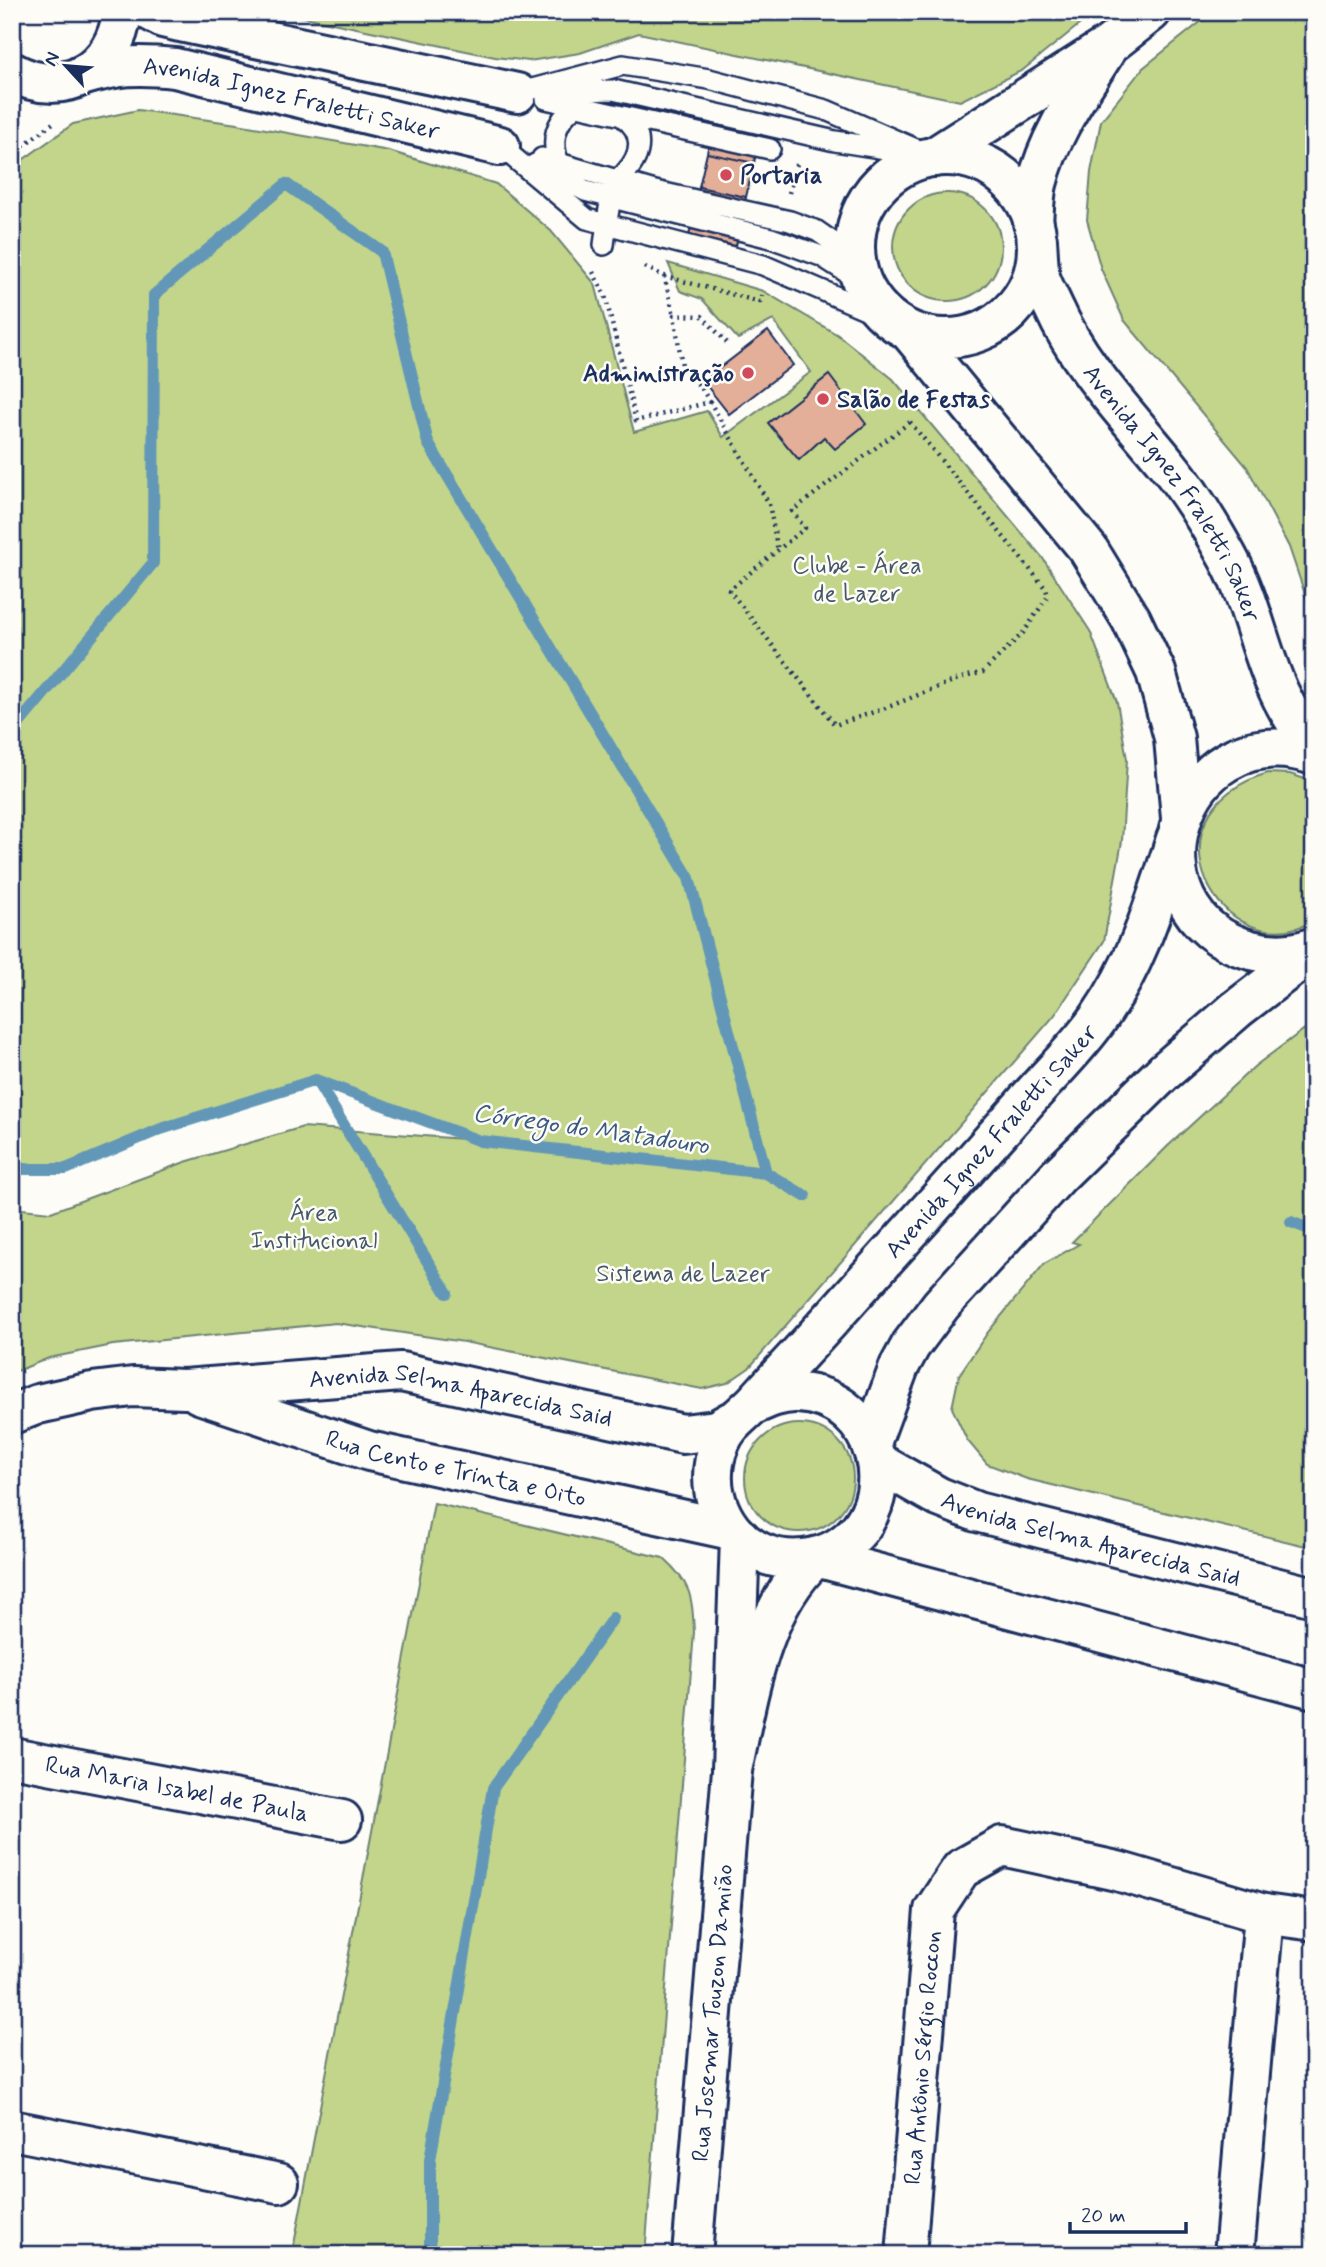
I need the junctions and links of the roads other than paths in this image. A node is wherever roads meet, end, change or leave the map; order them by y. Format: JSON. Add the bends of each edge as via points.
{"nodes":[{"id":1,"x":122,"y":12,"type":"edge"},
{"id":2,"x":152,"y":12,"type":"edge"},
{"id":3,"x":1150,"y":12,"type":"edge"},
{"id":4,"x":1110,"y":45,"type":"junction"},
{"id":5,"x":12,"y":72,"type":"edge"},
{"id":6,"x":67,"y":93,"type":"junction"},
{"id":7,"x":517,"y":93,"type":"junction"},
{"id":8,"x":576,"y":106,"type":"junction"},
{"id":9,"x":12,"y":108,"type":"edge"},
{"id":10,"x":623,"y":117,"type":"junction"},
{"id":11,"x":500,"y":146,"type":"junction"},
{"id":12,"x":770,"y":149,"type":"dead end"},
{"id":13,"x":934,"y":156,"type":"junction"},
{"id":14,"x":559,"y":163,"type":"junction"},
{"id":15,"x":614,"y":189,"type":"junction"},
{"id":16,"x":607,"y":224,"type":"junction"},
{"id":17,"x":1035,"y":231,"type":"junction"},
{"id":18,"x":860,"y":274,"type":"junction"},
{"id":19,"x":900,"y":325,"type":"junction"},
{"id":20,"x":1314,"y":744,"type":"edge"},
{"id":21,"x":1314,"y":755,"type":"edge"},
{"id":22,"x":1178,"y":828,"type":"junction"},
{"id":23,"x":1314,"y":949,"type":"edge"},
{"id":24,"x":184,"y":1389,"type":"junction"},
{"id":25,"x":12,"y":1413,"type":"edge"},
{"id":26,"x":741,"y":1414,"type":"junction"},
{"id":27,"x":874,"y":1452,"type":"junction"},
{"id":28,"x":870,"y":1513,"type":"junction"},
{"id":29,"x":735,"y":1534,"type":"junction"},
{"id":30,"x":816,"y":1557,"type":"junction"},
{"id":31,"x":910,"y":1583,"type":"junction"},
{"id":32,"x":1314,"y":1597,"type":"edge"},
{"id":33,"x":1314,"y":1689,"type":"edge"},
{"id":34,"x":12,"y":1757,"type":"edge"},
{"id":35,"x":732,"y":1770,"type":"junction"},
{"id":36,"x":342,"y":1820,"type":"dead end"},
{"id":37,"x":1264,"y":1914,"type":"junction"},
{"id":38,"x":1314,"y":1921,"type":"edge"},
{"id":39,"x":12,"y":2130,"type":"edge"},
{"id":40,"x":279,"y":2183,"type":"dead end"},
{"id":41,"x":692,"y":2255,"type":"edge"},
{"id":42,"x":906,"y":2255,"type":"edge"},
{"id":43,"x":1234,"y":2255,"type":"edge"}],
"edges":[{"from":1,"to":6,"type":"street","via":[[111,50]]},
{"from":2,"to":7,"type":"street","name":"Avenida Ignez Fraletti Saker","via":[[180,22]]},
{"from":3,"to":4,"type":"street"},
{"from":4,"to":13,"type":"street"},
{"from":4,"to":17,"type":"street","via":[[1047,153],[1037,187]]},
{"from":5,"to":6,"type":"street"},
{"from":6,"to":9,"type":"street","via":[[37,93]]},
{"from":6,"to":11,"type":"street","name":"Avenida Ignez Fraletti Saker","via":[[116,66],[175,68]]},
{"from":7,"to":8,"type":"lane","name":"Avenida Ignez Fraletti Saker"},
{"from":7,"to":13,"type":"lane","name":"Avenida Ignez Fraletti Saker","via":[[613,90],[835,141]]},
{"from":7,"to":13,"type":"lane","name":"Avenida Ignez Fraletti Saker","via":[[624,65],[709,79],[826,110]]},
{"from":8,"to":10,"type":"lane","name":"Avenida Ignez Fraletti Saker"},
{"from":8,"to":14,"type":"lane","via":[[566,113],[553,138]]},
{"from":10,"to":12,"type":"lane","name":"Avenida Ignez Fraletti Saker"},
{"from":10,"to":15,"type":"lane","via":[[635,125],[638,147],[636,158]]},
{"from":11,"to":14,"type":"lane","name":"Avenida Ignez Fraletti Saker"},
{"from":11,"to":15,"type":"lane","name":"Avenida Ignez Fraletti Saker","via":[[585,191]]},
{"from":11,"to":16,"type":"lane","name":"Avenida Ignez Fraletti Saker","via":[[587,219]]},
{"from":13,"to":17,"type":"street","name":"Avenida Ignez Fraletti Saker","via":[[968,159],[1003,176],[1022,198]]},
{"from":13,"to":18,"type":"street","name":"Avenida Ignez Fraletti Saker","via":[[901,168],[872,195],[856,231]]},
{"from":14,"to":15,"type":"lane","name":"Avenida Ignez Fraletti Saker"},
{"from":15,"to":16,"type":"lane"},
{"from":15,"to":18,"type":"lane","name":"Avenida Ignez Fraletti Saker","via":[[774,239]]},
{"from":15,"to":18,"type":"lane","name":"Avenida Ignez Fraletti Saker","via":[[655,191],[790,221],[825,235]]},
{"from":16,"to":19,"type":"lane","name":"Avenida Ignez Fraletti Saker","via":[[763,265]]},
{"from":17,"to":19,"type":"street","name":"Avenida Ignez Fraletti Saker","via":[[1032,276],[1025,292],[994,324],[952,338],[930,337]]},
{"from":17,"to":20,"type":"street","name":"Avenida Ignez Fraletti Saker","via":[[1040,278],[1062,326],[1095,378],[1203,514],[1230,561],[1275,686],[1299,729]]},
{"from":18,"to":19,"type":"street","name":"Avenida Ignez Fraletti Saker","via":[[876,306]]},
{"from":19,"to":22,"type":"street","name":"Avenida Ignez Fraletti Saker","via":[[1087,549],[1131,619],[1156,672],[1174,738]]},
{"from":21,"to":22,"type":"street","name":"Avenida Ignez Fraletti Saker","via":[[1278,748],[1237,757],[1203,780],[1190,797]]},
{"from":22,"to":23,"type":"street","name":"Avenida Ignez Fraletti Saker","via":[[1175,861],[1180,883],[1203,922],[1220,937],[1262,953]]},
{"from":22,"to":26,"type":"street","name":"Avenida Ignez Fraletti Saker","via":[[1145,934],[1100,1017]]},
{"from":23,"to":27,"type":"street","name":"Avenida Ignez Fraletti Saker","via":[[1164,1072],[1058,1176],[941,1304],[899,1367]]},
{"from":24,"to":25,"type":"street","via":[[133,1387],[92,1392]]},
{"from":24,"to":26,"type":"street","name":"Avenida Selma Aparecida Said","via":[[401,1372],[684,1434],[716,1430]]},
{"from":24,"to":29,"type":"street","name":"Rua Cento e Trinta e Oito","via":[[369,1451]]},
{"from":26,"to":27,"type":"street","via":[[772,1396],[820,1396],[859,1423]]},
{"from":26,"to":29,"type":"street","via":[[720,1441],[713,1464],[712,1487],[719,1510]]},
{"from":27,"to":28,"type":"street","via":[[877,1490]]},
{"from":27,"to":32,"type":"street","name":"Avenida Selma Aparecida Said","via":[[939,1497],[977,1512]]},
{"from":28,"to":30,"type":"street","via":[[857,1533]]},
{"from":28,"to":31,"type":"street","via":[[877,1550]]},
{"from":29,"to":30,"type":"street","via":[[770,1556]]},
{"from":29,"to":35,"type":"street","name":"Rua Josemar Touzon Damião"},
{"from":30,"to":31,"type":"street"},
{"from":30,"to":35,"type":"street","name":"Rua Josemar Touzon Damião","via":[[798,1574],[767,1633]]},
{"from":31,"to":33,"type":"street"},
{"from":34,"to":36,"type":"street","name":"Rua Maria Isabel de Paula"},
{"from":35,"to":41,"type":"street","name":"Rua Josemar Touzon Damião"},
{"from":37,"to":38,"type":"street"},
{"from":37,"to":42,"type":"street","name":"Rua Antônio Sérgio Roccon","via":[[1116,1871],[1002,1846],[961,1869],[934,1910]]},
{"from":37,"to":43,"type":"street"},
{"from":39,"to":40,"type":"street"}]}
